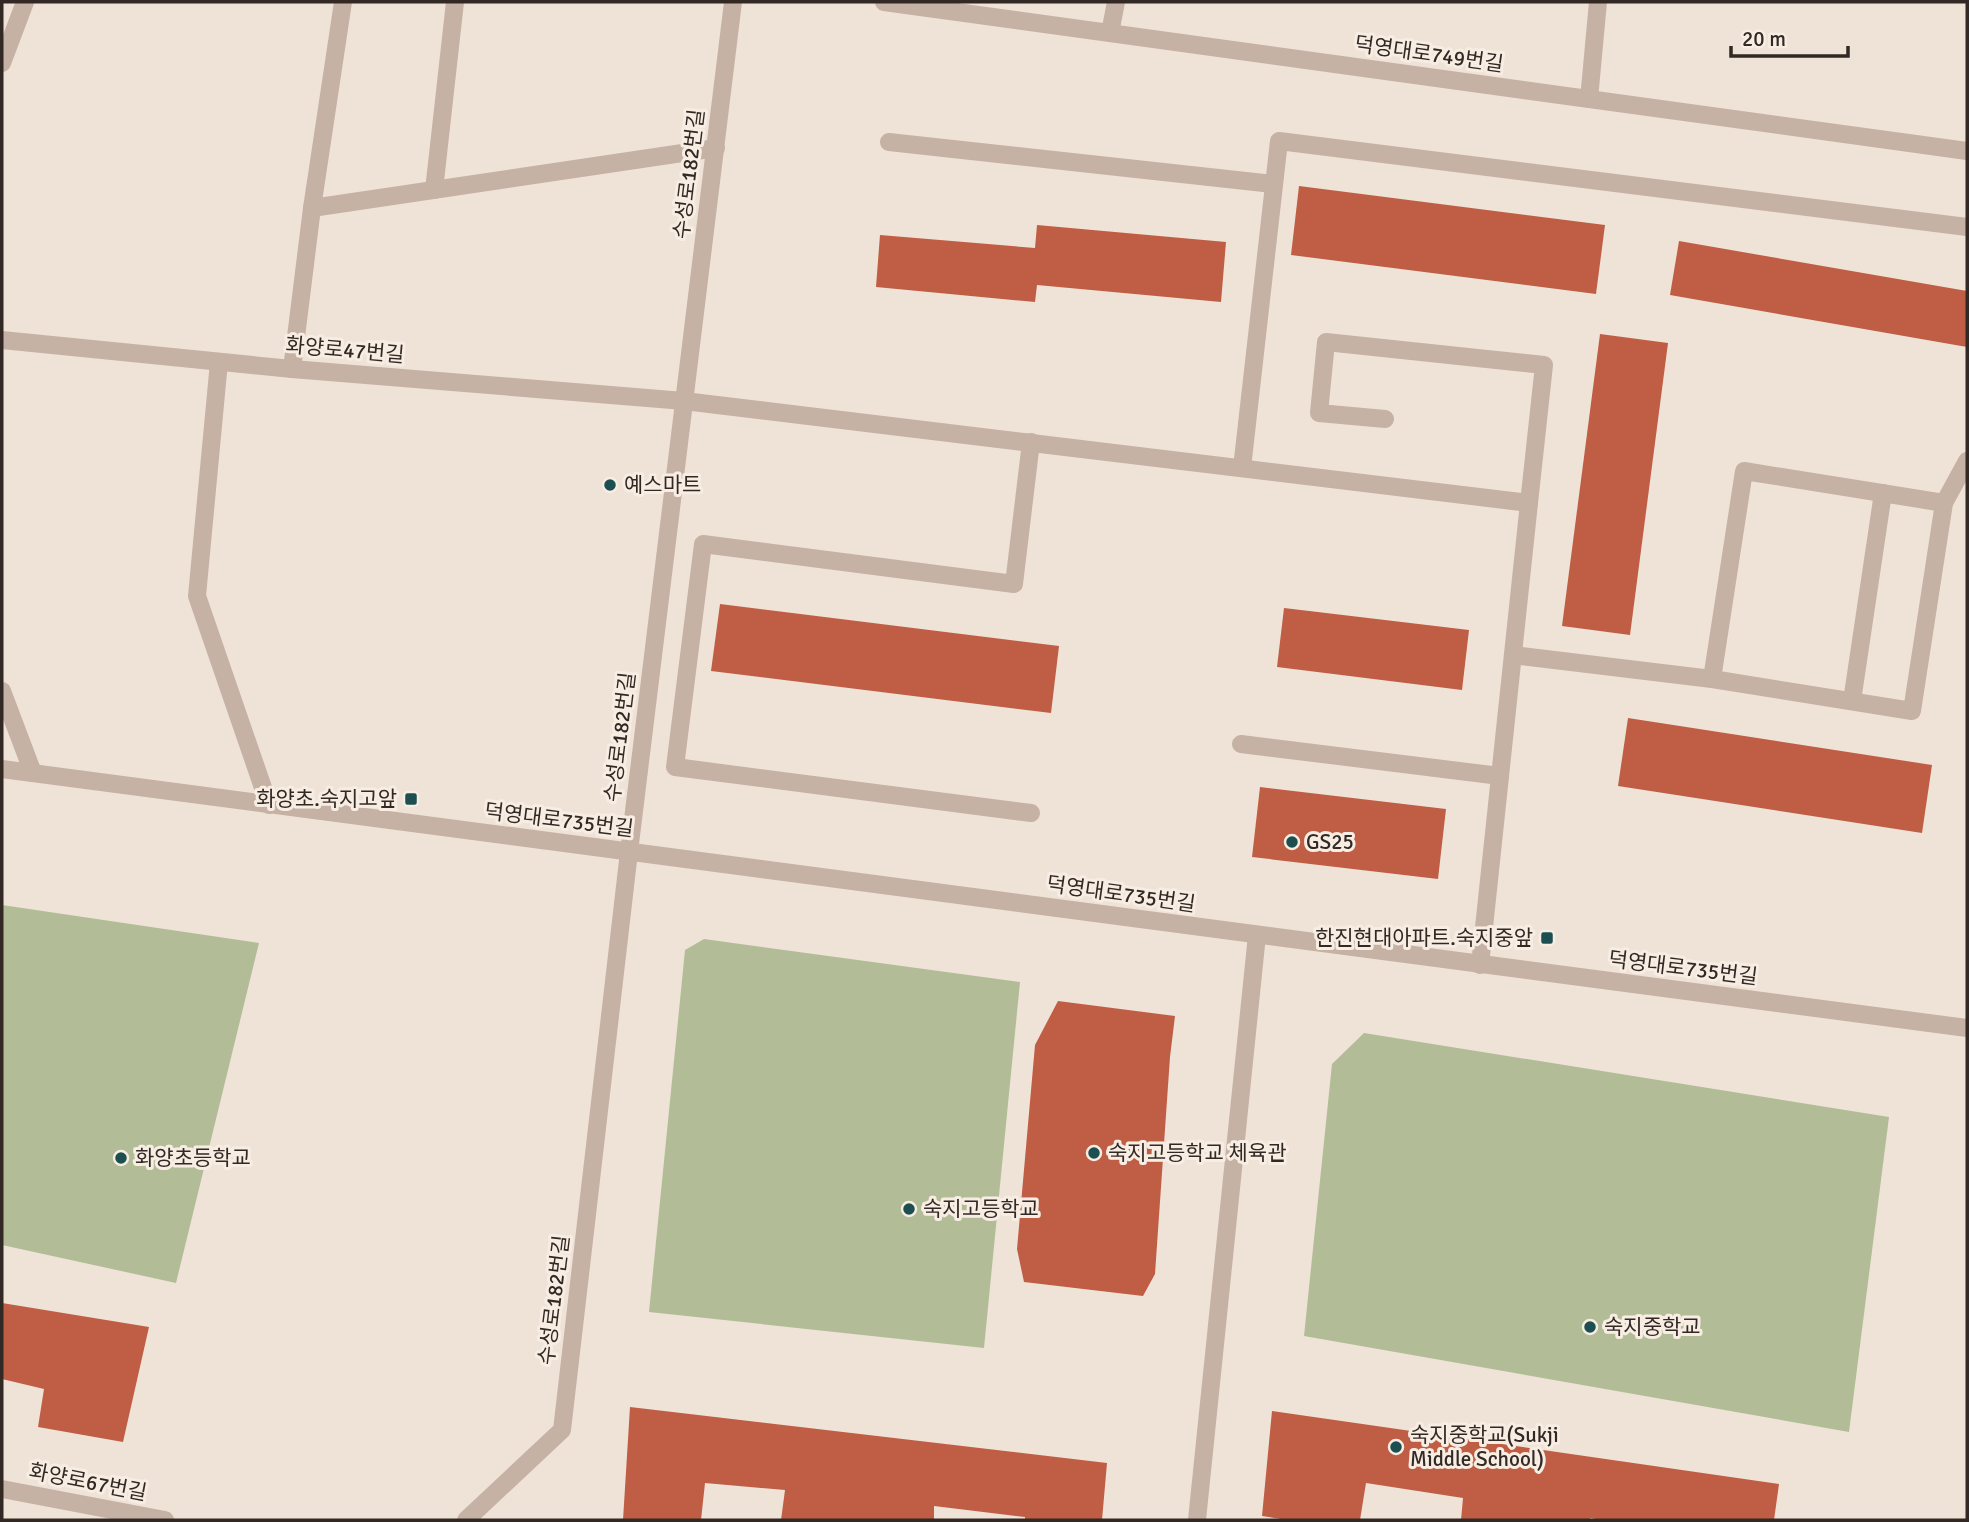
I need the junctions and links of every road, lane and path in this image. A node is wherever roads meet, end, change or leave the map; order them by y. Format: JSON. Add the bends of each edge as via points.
{"nodes":[{"id":1,"x":25,"y":2,"type":"edge"},
{"id":2,"x":343,"y":2,"type":"edge"},
{"id":3,"x":455,"y":2,"type":"edge"},
{"id":4,"x":733,"y":2,"type":"edge"},
{"id":5,"x":884,"y":2,"type":"edge"},
{"id":6,"x":1116,"y":2,"type":"edge"},
{"id":7,"x":1598,"y":2,"type":"edge"},
{"id":8,"x":1110,"y":33,"type":"junction"},
{"id":9,"x":2,"y":63,"type":"edge"},
{"id":10,"x":1589,"y":99,"type":"junction"},
{"id":11,"x":889,"y":142,"type":"dead end"},
{"id":12,"x":716,"y":148,"type":"junction"},
{"id":13,"x":1967,"y":151,"type":"edge"},
{"id":14,"x":1273,"y":184,"type":"junction"},
{"id":15,"x":435,"y":190,"type":"junction"},
{"id":16,"x":312,"y":208,"type":"junction"},
{"id":17,"x":1967,"y":227,"type":"edge"},
{"id":18,"x":2,"y":340,"type":"edge"},
{"id":19,"x":219,"y":362,"type":"junction"},
{"id":20,"x":292,"y":369,"type":"junction"},
{"id":21,"x":684,"y":401,"type":"junction"},
{"id":22,"x":1385,"y":419,"type":"dead end"},
{"id":23,"x":1031,"y":442,"type":"junction"},
{"id":24,"x":1967,"y":461,"type":"edge"},
{"id":25,"x":1242,"y":468,"type":"junction"},
{"id":26,"x":1883,"y":493,"type":"junction"},
{"id":27,"x":1530,"y":503,"type":"junction"},
{"id":28,"x":1944,"y":503,"type":"junction"},
{"id":29,"x":1513,"y":655,"type":"junction"},
{"id":30,"x":1712,"y":679,"type":"junction"},
{"id":31,"x":2,"y":691,"type":"edge"},
{"id":32,"x":1852,"y":701,"type":"junction"},
{"id":33,"x":1241,"y":744,"type":"dead end"},
{"id":34,"x":2,"y":769,"type":"edge"},
{"id":35,"x":33,"y":773,"type":"junction"},
{"id":36,"x":1500,"y":776,"type":"junction"},
{"id":37,"x":269,"y":805,"type":"junction"},
{"id":38,"x":1031,"y":813,"type":"dead end"},
{"id":39,"x":629,"y":852,"type":"junction"},
{"id":40,"x":1257,"y":935,"type":"junction"},
{"id":41,"x":1480,"y":965,"type":"junction"},
{"id":42,"x":1967,"y":1028,"type":"edge"},
{"id":43,"x":2,"y":1489,"type":"edge"},
{"id":44,"x":165,"y":1520,"type":"edge"},
{"id":45,"x":466,"y":1520,"type":"edge"},
{"id":46,"x":1197,"y":1520,"type":"edge"}],
"edges":[{"from":1,"to":9,"type":"street"},
{"from":2,"to":16,"type":"street"},
{"from":3,"to":15,"type":"street"},
{"from":4,"to":12,"type":"street","name":"수성로182번길"},
{"from":5,"to":8,"type":"street","name":"덕영대로749번길"},
{"from":6,"to":8,"type":"street"},
{"from":7,"to":10,"type":"street"},
{"from":8,"to":10,"type":"street","name":"덕영대로749번길"},
{"from":10,"to":13,"type":"street","name":"덕영대로749번길"},
{"from":11,"to":14,"type":"street"},
{"from":12,"to":15,"type":"street"},
{"from":12,"to":21,"type":"street","name":"수성로182번길"},
{"from":14,"to":17,"type":"street","via":[[1279,141]]},
{"from":14,"to":25,"type":"street"},
{"from":15,"to":16,"type":"street"},
{"from":16,"to":20,"type":"street"},
{"from":18,"to":19,"type":"street","name":"화양로47번길"},
{"from":19,"to":20,"type":"street","name":"화양로47번길"},
{"from":19,"to":37,"type":"street","via":[[197,596]]},
{"from":20,"to":21,"type":"street","name":"화양로47번길"},
{"from":21,"to":23,"type":"street","name":"화양로47번길"},
{"from":21,"to":39,"type":"street","name":"수성로182번길"},
{"from":22,"to":27,"type":"street","via":[[1318,412],[1326,342],[1544,365]]},
{"from":23,"to":25,"type":"street","name":"화양로47번길"},
{"from":23,"to":38,"type":"street","via":[[1014,584],[703,544],[675,767]]},
{"from":24,"to":28,"type":"street"},
{"from":25,"to":27,"type":"street","name":"화양로47번길"},
{"from":26,"to":28,"type":"street"},
{"from":26,"to":30,"type":"street","via":[[1744,471]]},
{"from":26,"to":32,"type":"street"},
{"from":27,"to":29,"type":"street"},
{"from":28,"to":32,"type":"street","via":[[1912,711]]},
{"from":29,"to":30,"type":"street"},
{"from":29,"to":36,"type":"street"},
{"from":30,"to":32,"type":"street"},
{"from":31,"to":35,"type":"street"},
{"from":33,"to":36,"type":"street"},
{"from":34,"to":35,"type":"street","name":"덕영대로735번길"},
{"from":35,"to":37,"type":"street","name":"덕영대로735번길"},
{"from":36,"to":41,"type":"street"},
{"from":37,"to":39,"type":"street","name":"덕영대로735번길"},
{"from":39,"to":40,"type":"street","name":"덕영대로735번길"},
{"from":39,"to":45,"type":"street","name":"수성로182번길","via":[[562,1430]]},
{"from":40,"to":41,"type":"street","name":"덕영대로735번길"},
{"from":40,"to":46,"type":"street"},
{"from":41,"to":42,"type":"street","name":"덕영대로735번길"},
{"from":43,"to":44,"type":"street","name":"화양로67번길"}]}
